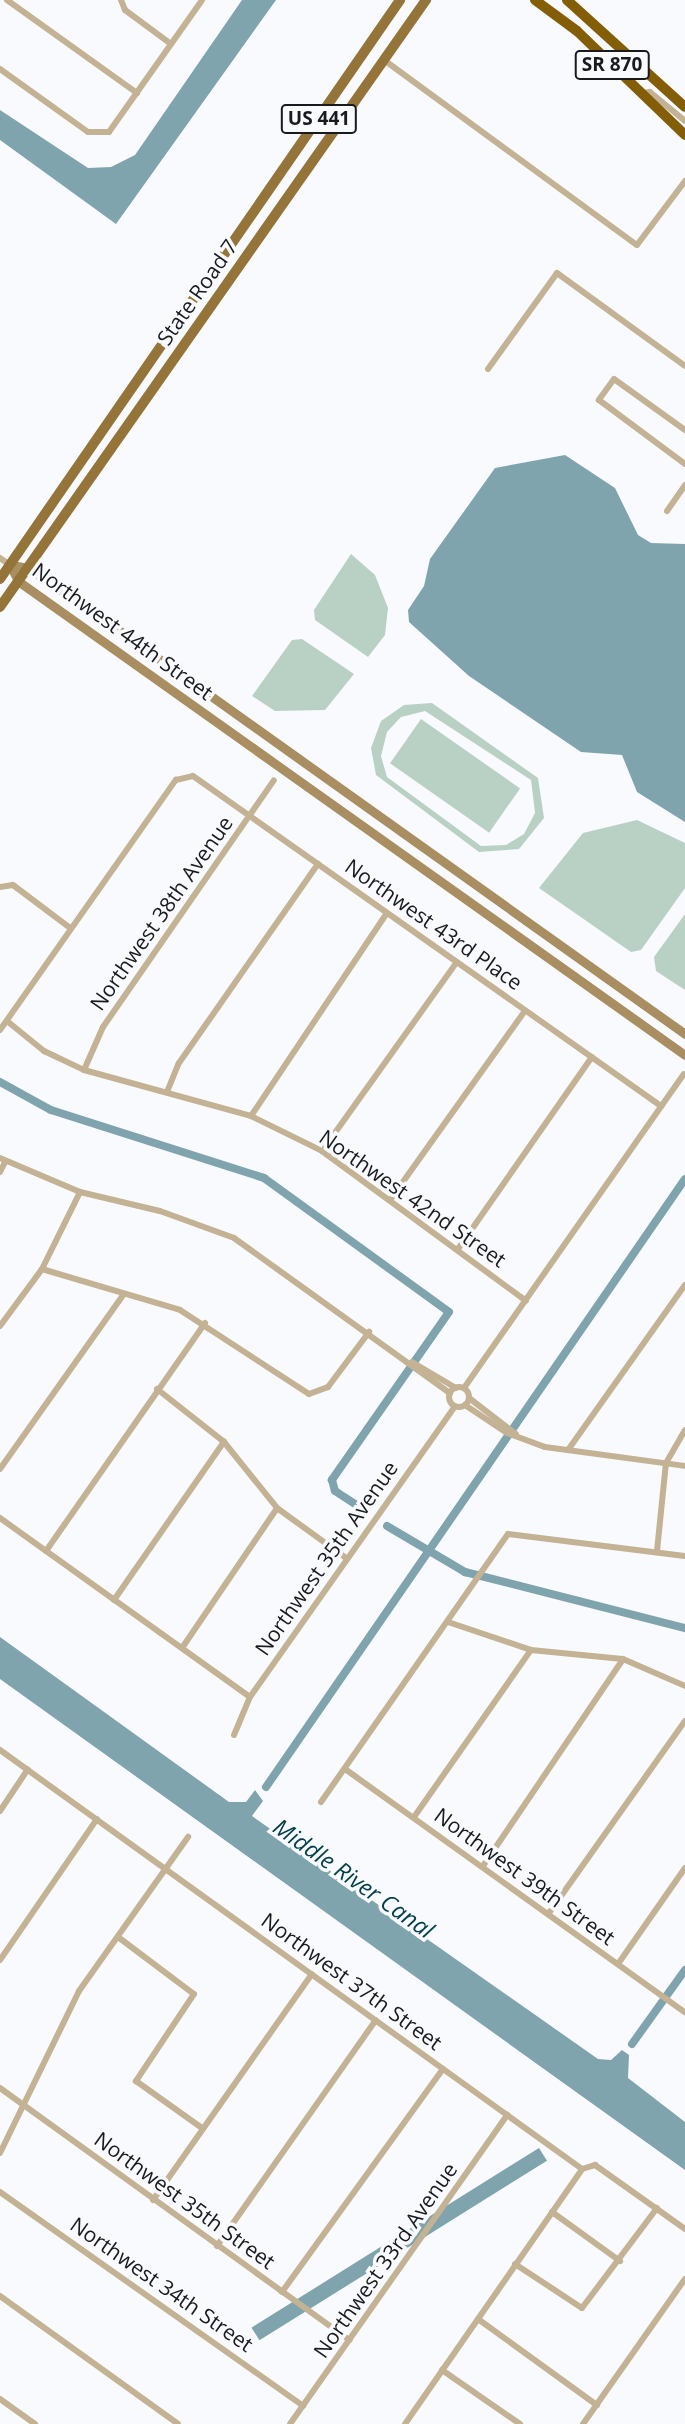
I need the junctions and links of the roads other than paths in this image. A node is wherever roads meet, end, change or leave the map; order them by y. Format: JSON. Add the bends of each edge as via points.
{"nodes":[{"id":1,"x":7,"y":0,"type":"edge"},
{"id":2,"x":121,"y":0,"type":"edge"},
{"id":3,"x":202,"y":0,"type":"edge"},
{"id":4,"x":400,"y":0,"type":"edge"},
{"id":5,"x":426,"y":0,"type":"edge"},
{"id":6,"x":535,"y":0,"type":"edge"},
{"id":7,"x":567,"y":0,"type":"edge"},
{"id":8,"x":171,"y":44,"type":"junction"},
{"id":9,"x":384,"y":60,"type":"junction"},
{"id":10,"x":0,"y":69,"type":"edge"},
{"id":11,"x":137,"y":93,"type":"junction"},
{"id":12,"x":641,"y":93,"type":"junction"},
{"id":13,"x":685,"y":107,"type":"edge"},
{"id":14,"x":685,"y":121,"type":"edge"},
{"id":15,"x":685,"y":135,"type":"edge"},
{"id":16,"x":685,"y":181,"type":"edge"},
{"id":17,"x":685,"y":366,"type":"edge"},
{"id":18,"x":488,"y":369,"type":"dead end"},
{"id":19,"x":685,"y":430,"type":"edge"},
{"id":20,"x":685,"y":464,"type":"edge"},
{"id":21,"x":685,"y":485,"type":"edge"},
{"id":22,"x":667,"y":511,"type":"dead end"},
{"id":23,"x":0,"y":558,"type":"edge"},
{"id":24,"x":10,"y":565,"type":"junction"},
{"id":25,"x":28,"y":568,"type":"junction"},
{"id":26,"x":0,"y":579,"type":"edge"},
{"id":27,"x":18,"y":581,"type":"junction"},
{"id":28,"x":0,"y":607,"type":"edge"},
{"id":29,"x":274,"y":780,"type":"dead end"},
{"id":30,"x":249,"y":816,"type":"junction"},
{"id":31,"x":318,"y":864,"type":"junction"},
{"id":32,"x":2,"y":886,"type":"edge"},
{"id":33,"x":387,"y":913,"type":"junction"},
{"id":34,"x":69,"y":927,"type":"junction"},
{"id":35,"x":457,"y":962,"type":"junction"},
{"id":36,"x":526,"y":1011,"type":"junction"},
{"id":37,"x":6,"y":1021,"type":"junction"},
{"id":38,"x":0,"y":1030,"type":"edge"},
{"id":39,"x":685,"y":1034,"type":"edge"},
{"id":40,"x":685,"y":1055,"type":"edge"},
{"id":41,"x":592,"y":1057,"type":"junction"},
{"id":42,"x":84,"y":1070,"type":"junction"},
{"id":43,"x":684,"y":1074,"type":"edge"},
{"id":44,"x":167,"y":1092,"type":"junction"},
{"id":45,"x":661,"y":1106,"type":"junction"},
{"id":46,"x":251,"y":1116,"type":"junction"},
{"id":47,"x":322,"y":1151,"type":"junction"},
{"id":48,"x":3,"y":1160,"type":"edge"},
{"id":49,"x":0,"y":1172,"type":"edge"},
{"id":50,"x":80,"y":1192,"type":"junction"},
{"id":51,"x":390,"y":1200,"type":"junction"},
{"id":52,"x":458,"y":1249,"type":"junction"},
{"id":53,"x":42,"y":1269,"type":"junction"},
{"id":54,"x":685,"y":1285,"type":"edge"},
{"id":55,"x":124,"y":1294,"type":"junction"},
{"id":56,"x":526,"y":1301,"type":"junction"},
{"id":57,"x":205,"y":1323,"type":"junction"},
{"id":58,"x":0,"y":1326,"type":"edge"},
{"id":59,"x":369,"y":1332,"type":"junction"},
{"id":60,"x":157,"y":1389,"type":"junction"},
{"id":61,"x":457,"y":1390,"type":"junction"},
{"id":62,"x":469,"y":1398,"type":"junction"},
{"id":63,"x":465,"y":1405,"type":"junction"},
{"id":64,"x":455,"y":1406,"type":"junction"},
{"id":65,"x":685,"y":1430,"type":"edge"},
{"id":66,"x":516,"y":1434,"type":"junction"},
{"id":67,"x":224,"y":1442,"type":"junction"},
{"id":68,"x":568,"y":1451,"type":"junction"},
{"id":69,"x":666,"y":1463,"type":"junction"},
{"id":70,"x":685,"y":1466,"type":"edge"},
{"id":71,"x":0,"y":1469,"type":"edge"},
{"id":72,"x":277,"y":1508,"type":"junction"},
{"id":73,"x":0,"y":1518,"type":"edge"},
{"id":74,"x":46,"y":1551,"type":"junction"},
{"id":75,"x":657,"y":1551,"type":"junction"},
{"id":76,"x":685,"y":1556,"type":"edge"},
{"id":77,"x":346,"y":1558,"type":"junction"},
{"id":78,"x":114,"y":1600,"type":"junction"},
{"id":79,"x":448,"y":1622,"type":"junction"},
{"id":80,"x":182,"y":1648,"type":"junction"},
{"id":81,"x":531,"y":1650,"type":"junction"},
{"id":82,"x":624,"y":1659,"type":"junction"},
{"id":83,"x":685,"y":1686,"type":"edge"},
{"id":84,"x":250,"y":1697,"type":"junction"},
{"id":85,"x":685,"y":1721,"type":"edge"},
{"id":86,"x":234,"y":1735,"type":"dead end"},
{"id":87,"x":0,"y":1749,"type":"edge"},
{"id":88,"x":28,"y":1769,"type":"junction"},
{"id":89,"x":345,"y":1769,"type":"junction"},
{"id":90,"x":321,"y":1802,"type":"dead end"},
{"id":91,"x":0,"y":1811,"type":"edge"},
{"id":92,"x":414,"y":1817,"type":"junction"},
{"id":93,"x":97,"y":1819,"type":"junction"},
{"id":94,"x":188,"y":1837,"type":"dead end"},
{"id":95,"x":483,"y":1866,"type":"junction"},
{"id":96,"x":166,"y":1868,"type":"junction"},
{"id":97,"x":685,"y":1868,"type":"edge"},
{"id":98,"x":548,"y":1913,"type":"junction"},
{"id":99,"x":118,"y":1937,"type":"junction"},
{"id":100,"x":0,"y":1960,"type":"edge"},
{"id":101,"x":618,"y":1964,"type":"junction"},
{"id":102,"x":312,"y":1974,"type":"junction"},
{"id":103,"x":685,"y":2012,"type":"edge"},
{"id":104,"x":376,"y":2020,"type":"junction"},
{"id":105,"x":443,"y":2069,"type":"junction"},
{"id":106,"x":0,"y":2088,"type":"edge"},
{"id":107,"x":26,"y":2106,"type":"junction"},
{"id":108,"x":507,"y":2115,"type":"junction"},
{"id":109,"x":202,"y":2128,"type":"junction"},
{"id":110,"x":0,"y":2153,"type":"edge"},
{"id":111,"x":582,"y":2168,"type":"junction"},
{"id":112,"x":0,"y":2192,"type":"edge"},
{"id":113,"x":153,"y":2200,"type":"junction"},
{"id":114,"x":657,"y":2208,"type":"junction"},
{"id":115,"x":552,"y":2212,"type":"junction"},
{"id":116,"x":685,"y":2229,"type":"edge"},
{"id":117,"x":218,"y":2246,"type":"junction"},
{"id":118,"x":620,"y":2261,"type":"junction"},
{"id":119,"x":515,"y":2264,"type":"junction"},
{"id":120,"x":685,"y":2279,"type":"edge"},
{"id":121,"x":282,"y":2292,"type":"junction"},
{"id":122,"x":0,"y":2296,"type":"edge"},
{"id":123,"x":478,"y":2319,"type":"junction"},
{"id":124,"x":350,"y":2340,"type":"junction"},
{"id":125,"x":442,"y":2370,"type":"junction"},
{"id":126,"x":0,"y":2399,"type":"edge"},
{"id":127,"x":597,"y":2405,"type":"junction"},
{"id":128,"x":303,"y":2406,"type":"junction"},
{"id":129,"x":407,"y":2421,"type":"edge"},
{"id":130,"x":35,"y":2424,"type":"edge"},
{"id":131,"x":178,"y":2424,"type":"edge"},
{"id":132,"x":290,"y":2424,"type":"edge"},
{"id":133,"x":416,"y":2424,"type":"edge"},
{"id":134,"x":520,"y":2424,"type":"edge"},
{"id":135,"x":583,"y":2424,"type":"edge"}],
"edges":[{"from":1,"to":11,"type":"street"},
{"from":2,"to":8,"type":"street","via":[[125,10]]},
{"from":3,"to":8,"type":"street"},
{"from":4,"to":24,"type":"main road","name":"State Road 7","number":"US 441"},
{"from":5,"to":9,"type":"main road","name":"State Road 7","number":"US 441"},
{"from":6,"to":12,"type":"highway","number":"SR 870"},
{"from":7,"to":13,"type":"highway","number":"SR 870"},
{"from":8,"to":11,"type":"street"},
{"from":9,"to":16,"type":"street","via":[[637,245]]},
{"from":9,"to":25,"type":"main road","name":"State Road 7","number":"US 441"},
{"from":10,"to":11,"type":"street","via":[[99,135]]},
{"from":12,"to":14,"type":"street","via":[[650,92]]},
{"from":12,"to":15,"type":"highway","number":"SR 870"},
{"from":17,"to":18,"type":"street","via":[[557,272]]},
{"from":19,"to":20,"type":"street","via":[[614,379],[599,400]]},
{"from":21,"to":22,"type":"street"},
{"from":23,"to":24,"type":"street"},
{"from":24,"to":25,"type":"street","name":"Northwest 44th Street"},
{"from":24,"to":26,"type":"main road","name":"State Road 7","number":"US 441"},
{"from":24,"to":27,"type":"street","name":"Northwest 44th Street"},
{"from":25,"to":27,"type":"main road","name":"State Road 7","number":"US 441"},
{"from":25,"to":39,"type":"street","name":"Northwest 44th Street"},
{"from":27,"to":28,"type":"main road","name":"State Road 7","number":"US 441"},
{"from":27,"to":40,"type":"street","name":"Northwest 44th Street"},
{"from":29,"to":30,"type":"street","name":"Northwest 38th Avenue"},
{"from":30,"to":31,"type":"street","name":"Northwest 43rd Place"},
{"from":30,"to":34,"type":"street","name":"Northwest 43rd Place","via":[[184,775]]},
{"from":30,"to":42,"type":"street","name":"Northwest 38th Avenue","via":[[103,1027]]},
{"from":31,"to":33,"type":"street","name":"Northwest 43rd Place"},
{"from":31,"to":44,"type":"street","via":[[179,1063]]},
{"from":32,"to":34,"type":"street"},
{"from":33,"to":35,"type":"street","name":"Northwest 43rd Place"},
{"from":33,"to":46,"type":"street"},
{"from":34,"to":37,"type":"street"},
{"from":35,"to":36,"type":"street","name":"Northwest 43rd Place"},
{"from":35,"to":47,"type":"street"},
{"from":36,"to":41,"type":"street","name":"Northwest 43rd Place"},
{"from":36,"to":51,"type":"street"},
{"from":37,"to":38,"type":"street"},
{"from":37,"to":42,"type":"street","name":"Northwest 42nd Street","via":[[44,1051]]},
{"from":41,"to":45,"type":"street","name":"Northwest 43rd Place"},
{"from":41,"to":52,"type":"street"},
{"from":42,"to":44,"type":"street","name":"Northwest 42nd Street"},
{"from":43,"to":45,"type":"street"},
{"from":44,"to":46,"type":"street","name":"Northwest 42nd Street"},
{"from":45,"to":56,"type":"street"},
{"from":46,"to":47,"type":"street","name":"Northwest 42nd Street"},
{"from":47,"to":51,"type":"street","name":"Northwest 42nd Street"},
{"from":48,"to":49,"type":"street"},
{"from":48,"to":50,"type":"street"},
{"from":50,"to":53,"type":"street"},
{"from":50,"to":59,"type":"street","via":[[160,1211],[234,1238]]},
{"from":51,"to":52,"type":"street","name":"Northwest 42nd Street"},
{"from":52,"to":56,"type":"street","name":"Northwest 42nd Street"},
{"from":53,"to":55,"type":"street"},
{"from":53,"to":58,"type":"street"},
{"from":54,"to":68,"type":"street"},
{"from":55,"to":57,"type":"street"},
{"from":55,"to":71,"type":"street"},
{"from":56,"to":61,"type":"street"},
{"from":57,"to":59,"type":"street","via":[[318,1396]]},
{"from":57,"to":60,"type":"street"},
{"from":59,"to":61,"type":"street"},
{"from":60,"to":67,"type":"street"},
{"from":60,"to":74,"type":"street"},
{"from":61,"to":62,"type":"street"},
{"from":61,"to":64,"type":"street"},
{"from":62,"to":63,"type":"street"},
{"from":62,"to":66,"type":"street"},
{"from":63,"to":64,"type":"street"},
{"from":63,"to":66,"type":"street"},
{"from":64,"to":77,"type":"street","name":"Northwest 35th Avenue"},
{"from":65,"to":69,"type":"street"},
{"from":66,"to":68,"type":"street"},
{"from":67,"to":72,"type":"street"},
{"from":67,"to":78,"type":"street"},
{"from":68,"to":69,"type":"street"},
{"from":69,"to":70,"type":"street"},
{"from":69,"to":75,"type":"street"},
{"from":72,"to":77,"type":"street"},
{"from":72,"to":80,"type":"street"},
{"from":73,"to":74,"type":"street"},
{"from":74,"to":78,"type":"street"},
{"from":75,"to":76,"type":"street"},
{"from":75,"to":79,"type":"street","via":[[516,1532]]},
{"from":77,"to":84,"type":"street","name":"Northwest 35th Avenue"},
{"from":78,"to":80,"type":"street"},
{"from":79,"to":81,"type":"street"},
{"from":79,"to":89,"type":"street"},
{"from":80,"to":84,"type":"street"},
{"from":81,"to":82,"type":"street"},
{"from":81,"to":92,"type":"street"},
{"from":82,"to":83,"type":"street"},
{"from":82,"to":95,"type":"street"},
{"from":84,"to":86,"type":"street","name":"Northwest 35th Avenue"},
{"from":85,"to":98,"type":"street"},
{"from":87,"to":88,"type":"street","name":"Northwest 37th Street"},
{"from":88,"to":91,"type":"street"},
{"from":88,"to":93,"type":"street","name":"Northwest 37th Street"},
{"from":89,"to":90,"type":"street"},
{"from":89,"to":92,"type":"street","name":"Northwest 39th Street"},
{"from":92,"to":95,"type":"street","name":"Northwest 39th Street"},
{"from":93,"to":96,"type":"street","name":"Northwest 37th Street"},
{"from":93,"to":100,"type":"street"},
{"from":94,"to":96,"type":"street"},
{"from":95,"to":98,"type":"street","name":"Northwest 39th Street"},
{"from":96,"to":99,"type":"street"},
{"from":96,"to":102,"type":"street","name":"Northwest 37th Street"},
{"from":97,"to":101,"type":"street"},
{"from":98,"to":101,"type":"street","name":"Northwest 39th Street"},
{"from":99,"to":107,"type":"street","via":[[79,1991]]},
{"from":99,"to":109,"type":"street","via":[[194,1994],[136,2081]]},
{"from":101,"to":103,"type":"street","name":"Northwest 39th Street"},
{"from":102,"to":104,"type":"street","name":"Northwest 37th Street"},
{"from":102,"to":109,"type":"street"},
{"from":104,"to":105,"type":"street","name":"Northwest 37th Street"},
{"from":104,"to":117,"type":"street"},
{"from":105,"to":108,"type":"street","name":"Northwest 37th Street"},
{"from":105,"to":121,"type":"street"},
{"from":106,"to":107,"type":"street","name":"Northwest 35th Street"},
{"from":107,"to":110,"type":"street"},
{"from":107,"to":113,"type":"street","name":"Northwest 35th Street"},
{"from":108,"to":111,"type":"street","name":"Northwest 37th Street"},
{"from":108,"to":124,"type":"street","name":"Northwest 33rd Avenue"},
{"from":109,"to":113,"type":"street"},
{"from":111,"to":114,"type":"street","name":"Northwest 37th Street","via":[[595,2165]]},
{"from":111,"to":115,"type":"street"},
{"from":112,"to":128,"type":"street","name":"Northwest 34th Street"},
{"from":113,"to":117,"type":"street","name":"Northwest 35th Street"},
{"from":114,"to":116,"type":"street","name":"Northwest 37th Street"},
{"from":114,"to":118,"type":"street"},
{"from":115,"to":118,"type":"street"},
{"from":115,"to":119,"type":"street"},
{"from":117,"to":121,"type":"street","name":"Northwest 35th Street"},
{"from":118,"to":119,"type":"street","via":[[582,2308]]},
{"from":119,"to":123,"type":"street"},
{"from":120,"to":127,"type":"street"},
{"from":121,"to":124,"type":"street","name":"Northwest 35th Street"},
{"from":122,"to":131,"type":"street"},
{"from":123,"to":125,"type":"street"},
{"from":123,"to":127,"type":"street"},
{"from":124,"to":128,"type":"street","name":"Northwest 33rd Avenue"},
{"from":125,"to":129,"type":"street"},
{"from":125,"to":134,"type":"street"},
{"from":126,"to":130,"type":"street"},
{"from":127,"to":135,"type":"street"},
{"from":128,"to":132,"type":"street","name":"Northwest 33rd Avenue"},
{"from":129,"to":133,"type":"street"}]}
